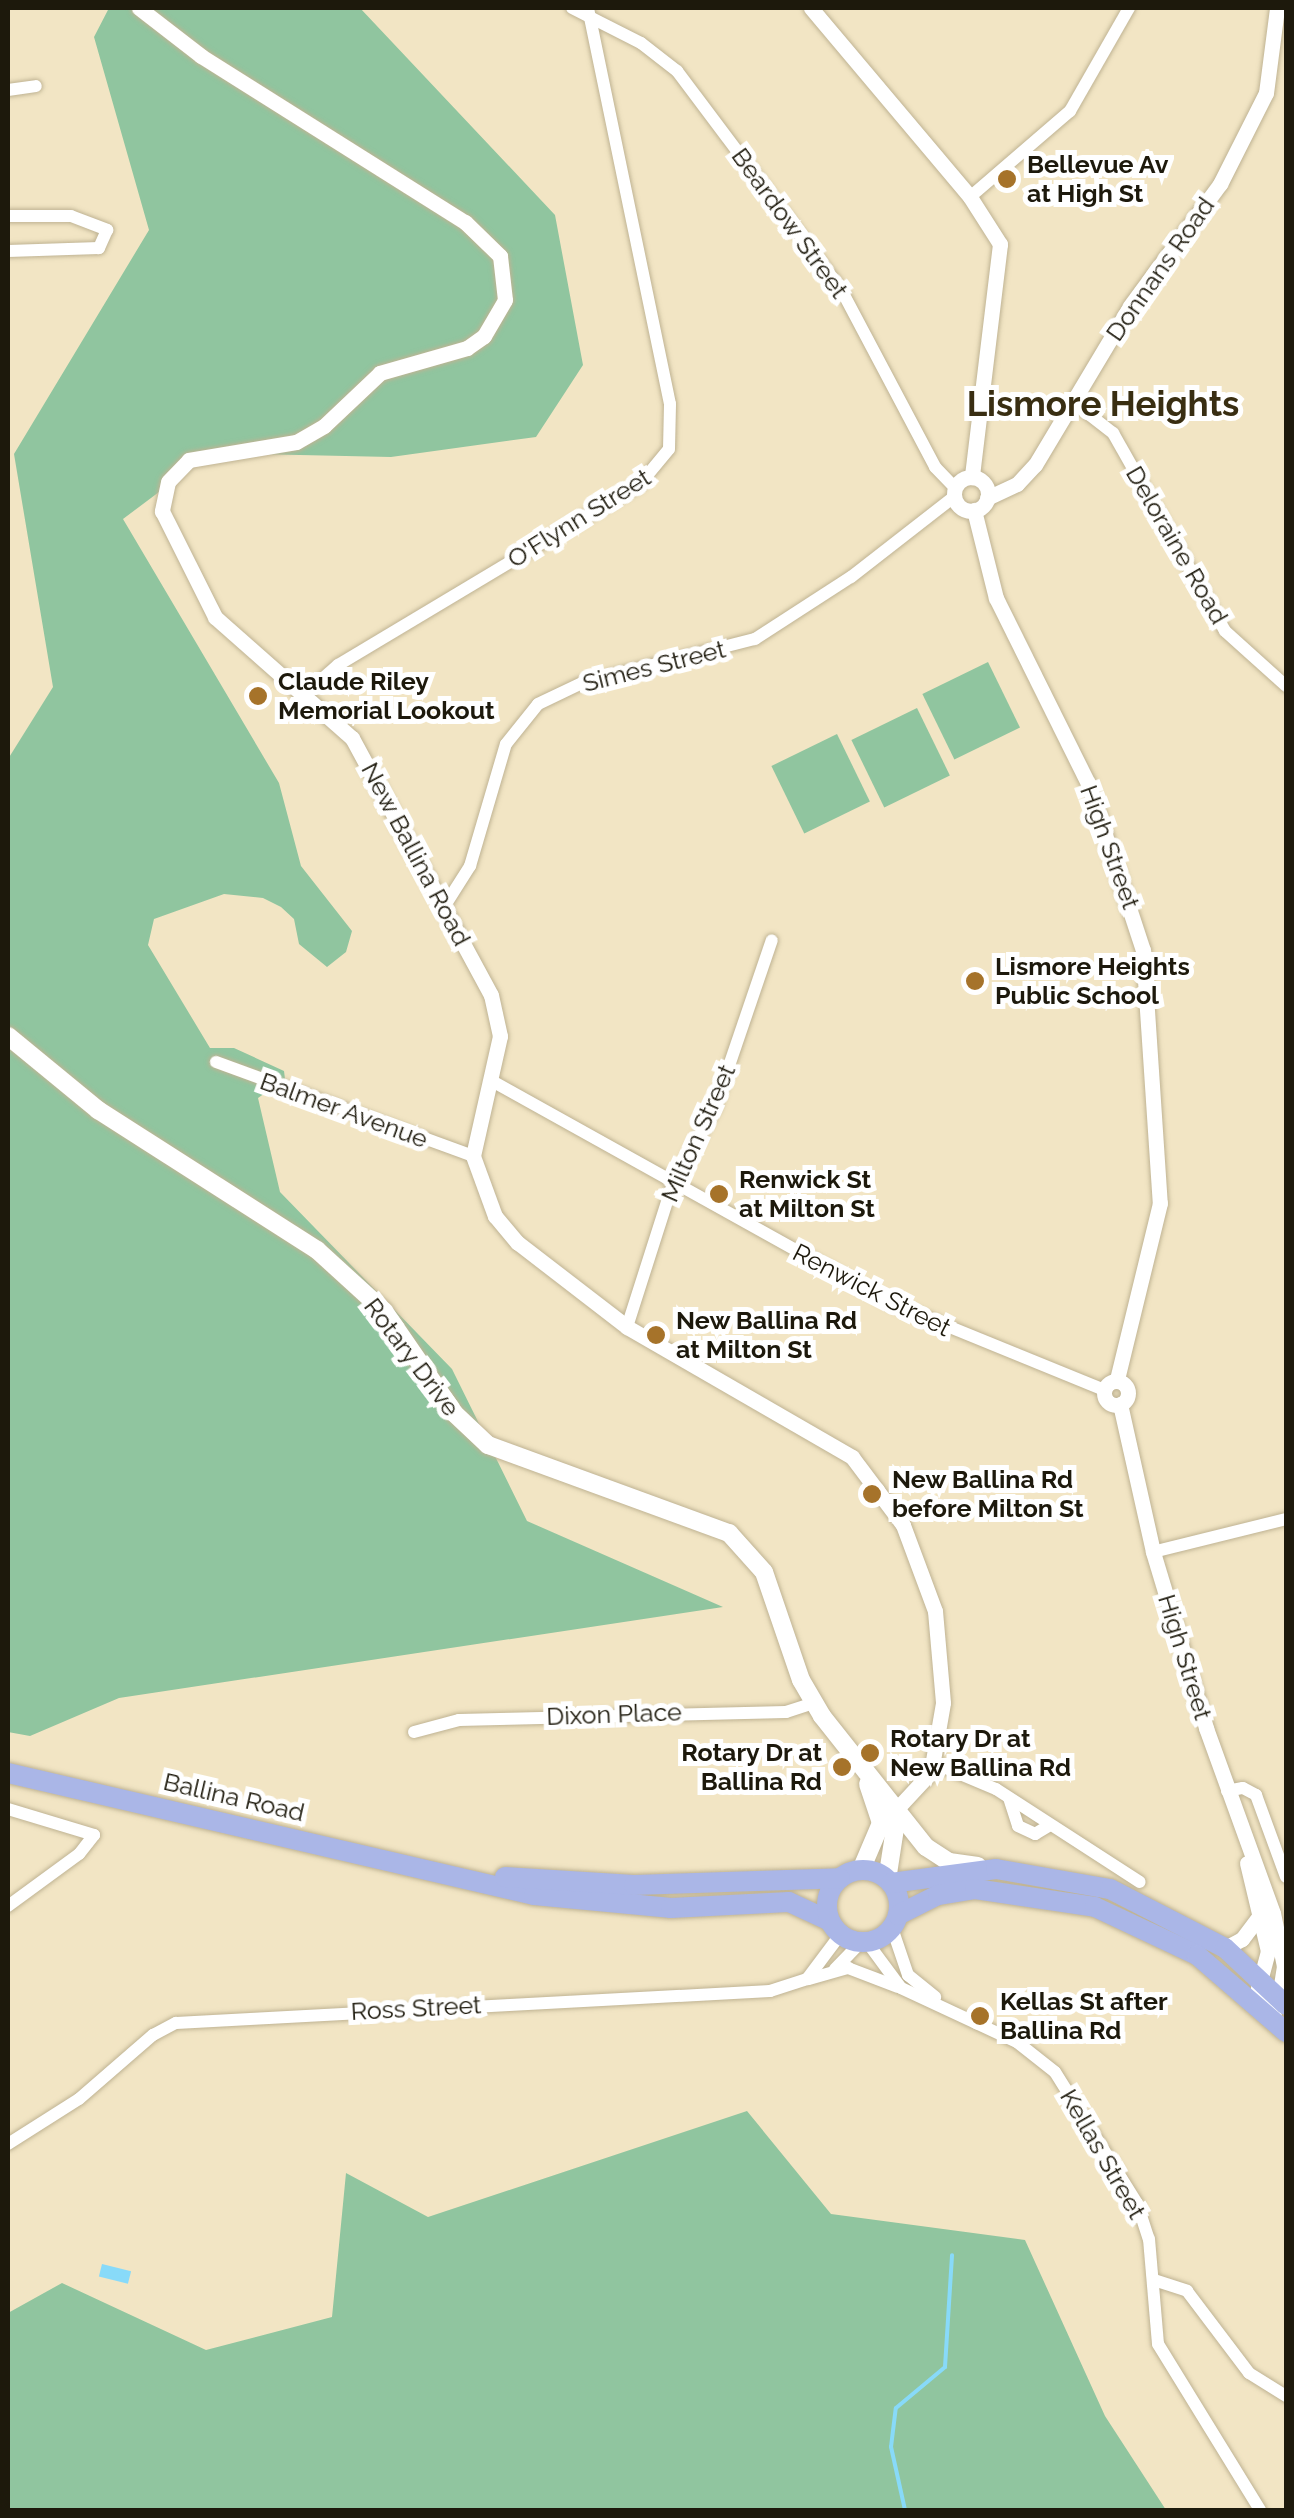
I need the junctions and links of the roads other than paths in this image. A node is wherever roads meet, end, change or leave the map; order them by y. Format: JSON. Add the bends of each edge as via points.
{"nodes":[{"id":1,"x":139,"y":8,"type":"edge"},
{"id":2,"x":572,"y":8,"type":"edge"},
{"id":3,"x":811,"y":8,"type":"edge"},
{"id":4,"x":1128,"y":8,"type":"edge"},
{"id":5,"x":1277,"y":8,"type":"edge"},
{"id":6,"x":589,"y":13,"type":"edge"},
{"id":7,"x":36,"y":86,"type":"dead end"},
{"id":8,"x":8,"y":90,"type":"edge"},
{"id":9,"x":970,"y":196,"type":"junction"},
{"id":10,"x":8,"y":216,"type":"edge"},
{"id":11,"x":8,"y":251,"type":"edge"},
{"id":12,"x":1073,"y":402,"type":"junction"},
{"id":13,"x":972,"y":477,"type":"junction"},
{"id":14,"x":955,"y":492,"type":"junction"},
{"id":15,"x":988,"y":498,"type":"junction"},
{"id":16,"x":974,"y":510,"type":"junction"},
{"id":17,"x":1286,"y":686,"type":"edge"},
{"id":18,"x":305,"y":694,"type":"junction"},
{"id":19,"x":444,"y":907,"type":"junction"},
{"id":20,"x":772,"y":940,"type":"dead end"},
{"id":21,"x":8,"y":1036,"type":"edge"},
{"id":22,"x":216,"y":1062,"type":"dead end"},
{"id":23,"x":492,"y":1081,"type":"junction"},
{"id":24,"x":473,"y":1156,"type":"junction"},
{"id":25,"x":674,"y":1184,"type":"junction"},
{"id":26,"x":627,"y":1327,"type":"junction"},
{"id":27,"x":1110,"y":1385,"type":"junction"},
{"id":28,"x":1286,"y":1519,"type":"edge"},
{"id":29,"x":1154,"y":1552,"type":"junction"},
{"id":30,"x":814,"y":1704,"type":"junction"},
{"id":31,"x":414,"y":1732,"type":"dead end"},
{"id":32,"x":856,"y":1761,"type":"junction"},
{"id":33,"x":934,"y":1763,"type":"junction"},
{"id":34,"x":8,"y":1773,"type":"edge"},
{"id":35,"x":1227,"y":1791,"type":"junction"},
{"id":36,"x":898,"y":1808,"type":"junction"},
{"id":37,"x":8,"y":1809,"type":"edge"},
{"id":38,"x":881,"y":1823,"type":"junction"},
{"id":39,"x":1241,"y":1834,"type":"junction"},
{"id":40,"x":996,"y":1869,"type":"junction"},
{"id":41,"x":861,"y":1870,"type":"junction"},
{"id":42,"x":448,"y":1871,"type":"junction"},
{"id":43,"x":1286,"y":1877,"type":"edge"},
{"id":44,"x":840,"y":1878,"type":"junction"},
{"id":45,"x":889,"y":1881,"type":"junction"},
{"id":46,"x":1140,"y":1882,"type":"dead end"},
{"id":47,"x":8,"y":1906,"type":"edge"},
{"id":48,"x":1260,"y":1915,"type":"junction"},
{"id":49,"x":895,"y":1922,"type":"junction"},
{"id":50,"x":835,"y":1928,"type":"junction"},
{"id":51,"x":864,"y":1942,"type":"junction"},
{"id":52,"x":1225,"y":1948,"type":"junction"},
{"id":53,"x":836,"y":1968,"type":"junction"},
{"id":54,"x":1261,"y":1977,"type":"junction"},
{"id":55,"x":807,"y":1979,"type":"junction"},
{"id":56,"x":901,"y":1988,"type":"junction"},
{"id":57,"x":1283,"y":2014,"type":"edge"},
{"id":58,"x":966,"y":2018,"type":"junction"},
{"id":59,"x":8,"y":2144,"type":"edge"},
{"id":60,"x":1154,"y":2280,"type":"junction"},
{"id":61,"x":1286,"y":2396,"type":"edge"},
{"id":62,"x":1260,"y":2510,"type":"edge"}],
"edges":[{"from":1,"to":18,"type":"street","name":"New Ballina Road","via":[[202,56],[465,222],[492,247],[507,276],[499,320],[468,348],[380,373],[324,426],[296,442],[201,455],[168,482],[162,511],[203,599],[249,652]]},
{"from":2,"to":6,"type":"street","name":"Beardow Street"},
{"from":3,"to":9,"type":"street"},
{"from":4,"to":9,"type":"street","via":[[1070,111]]},
{"from":5,"to":12,"type":"street","name":"Donnans Road","via":[[1269,78],[1253,124],[1213,195],[1130,306]]},
{"from":6,"to":14,"type":"street","name":"Beardow Street","via":[[653,50],[690,88],[842,291]]},
{"from":6,"to":18,"type":"street","name":"O'Flynn Street","via":[[670,404],[665,458],[640,484],[338,666]]},
{"from":7,"to":8,"type":"street"},
{"from":9,"to":13,"type":"street","via":[[996,232],[1001,256]]},
{"from":10,"to":11,"type":"street","via":[[71,216],[107,230],[99,248]]},
{"from":12,"to":15,"type":"street","name":"Donnans Road","via":[[1026,476]]},
{"from":12,"to":17,"type":"street","name":"Deloraine Road","via":[[1113,433],[1226,631]]},
{"from":13,"to":14,"type":"street"},
{"from":13,"to":15,"type":"street","via":[[984,484]]},
{"from":14,"to":16,"type":"street"},
{"from":14,"to":19,"type":"street","name":"Simes Street","via":[[851,577],[755,639],[582,683],[538,704],[506,744],[470,866]]},
{"from":15,"to":16,"type":"street","name":"Donnans Road"},
{"from":16,"to":27,"type":"street","name":"High Street","via":[[996,598],[1106,826],[1144,950],[1160,1202]]},
{"from":18,"to":19,"type":"street","name":"New Ballina Road","via":[[352,738]]},
{"from":19,"to":23,"type":"street","name":"New Ballina Road","via":[[496,1013],[500,1036]]},
{"from":20,"to":25,"type":"street","name":"Milton Street","via":[[715,1107]]},
{"from":21,"to":30,"type":"main road","name":"Rotary Drive","via":[[98,1110],[317,1250],[384,1311],[454,1413],[488,1445],[729,1532],[764,1572]]},
{"from":22,"to":24,"type":"street","name":"Balmer Avenue"},
{"from":23,"to":24,"type":"street","name":"New Ballina Road"},
{"from":23,"to":25,"type":"street","name":"Renwick Street"},
{"from":24,"to":26,"type":"street","via":[[486,1200],[506,1232]]},
{"from":25,"to":26,"type":"street","name":"Milton Street"},
{"from":25,"to":27,"type":"street","name":"Renwick Street","via":[[937,1325]]},
{"from":26,"to":33,"type":"street","via":[[828,1440],[888,1498],[935,1611],[943,1702]]},
{"from":27,"to":29,"type":"street","name":"High Street","via":[[1128,1391],[1120,1404]]},
{"from":28,"to":29,"type":"street"},
{"from":29,"to":35,"type":"street","name":"High Street"},
{"from":30,"to":31,"type":"street","name":"Dixon Place","via":[[786,1712],[458,1720]]},
{"from":30,"to":32,"type":"main road","name":"Rotary Drive"},
{"from":32,"to":36,"type":"main road","name":"Rotary Drive"},
{"from":32,"to":38,"type":"main road","name":"Rotary Drive"},
{"from":33,"to":36,"type":"street"},
{"from":33,"to":46,"type":"street","via":[[1009,1798]]},
{"from":34,"to":42,"type":"main road","name":"Ballina Road"},
{"from":35,"to":39,"type":"street","name":"High Street"},
{"from":35,"to":43,"type":"street","via":[[1256,1795]]},
{"from":36,"to":38,"type":"street"},
{"from":36,"to":40,"type":"main road","name":"Rotary Drive","via":[[940,1858]]},
{"from":36,"to":45,"type":"main road"},
{"from":37,"to":47,"type":"street","via":[[94,1835]]},
{"from":38,"to":41,"type":"main road"},
{"from":39,"to":48,"type":"street"},
{"from":39,"to":57,"type":"street","via":[[1282,1948]]},
{"from":40,"to":45,"type":"main road"},
{"from":40,"to":52,"type":"main road","via":[[1110,1889]]},
{"from":41,"to":44,"type":"main road"},
{"from":41,"to":45,"type":"main road"},
{"from":42,"to":44,"type":"main road","name":"Ballina Road","via":[[634,1885]]},
{"from":42,"to":50,"type":"main road","name":"Ballina Road","via":[[534,1895],[610,1906],[789,1902]]},
{"from":44,"to":50,"type":"main road","via":[[828,1897]]},
{"from":45,"to":49,"type":"main road"},
{"from":48,"to":52,"type":"street","via":[[1242,1939]]},
{"from":48,"to":54,"type":"street","via":[[1268,1950]]},
{"from":49,"to":51,"type":"main road"},
{"from":49,"to":57,"type":"main road","via":[[938,1895],[975,1889],[1081,1903],[1140,1924]]},
{"from":49,"to":58,"type":"street","name":"Kellas Street","via":[[908,1975]]},
{"from":50,"to":51,"type":"main road"},
{"from":50,"to":55,"type":"street"},
{"from":51,"to":53,"type":"street"},
{"from":51,"to":56,"type":"street","name":"Kellas Street"},
{"from":52,"to":54,"type":"main road"},
{"from":53,"to":55,"type":"street"},
{"from":53,"to":56,"type":"street","name":"Kellas Street"},
{"from":54,"to":57,"type":"main road"},
{"from":55,"to":59,"type":"street","name":"Ross Street","via":[[756,1992],[187,2020],[153,2035],[80,2100]]},
{"from":56,"to":58,"type":"street","name":"Kellas Street"},
{"from":58,"to":60,"type":"street","name":"Kellas Street","via":[[1017,2042],[1055,2072],[1137,2203]]},
{"from":60,"to":61,"type":"street","via":[[1187,2291],[1248,2373]]},
{"from":60,"to":62,"type":"street","name":"Kellas Street","via":[[1158,2344]]}]}
